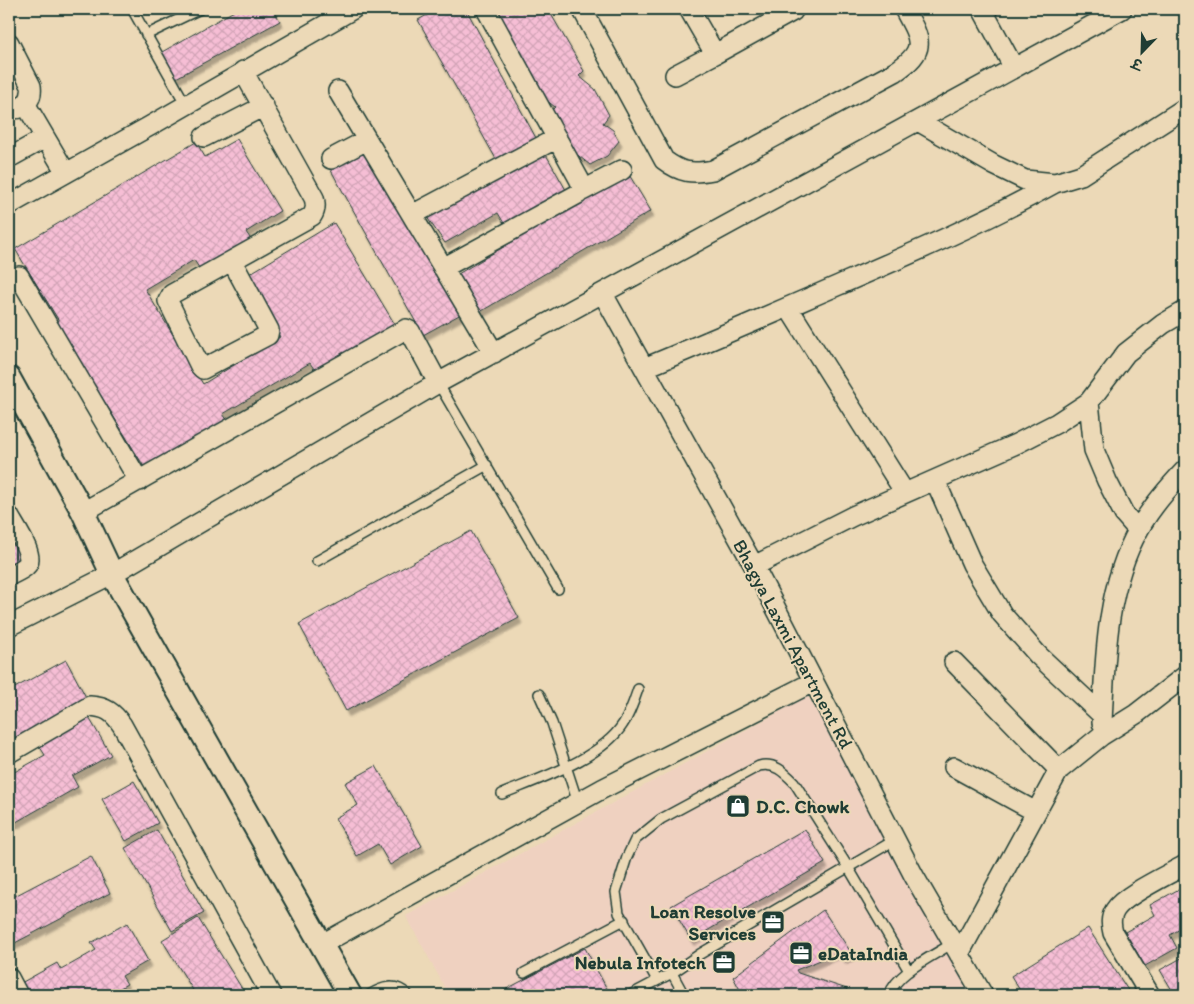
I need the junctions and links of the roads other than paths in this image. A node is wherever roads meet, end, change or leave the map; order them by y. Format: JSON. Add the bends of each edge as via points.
{"nodes":[{"id":1,"x":132,"y":9,"type":"edge"},
{"id":2,"x":200,"y":9,"type":"edge"},
{"id":3,"x":353,"y":9,"type":"edge"},
{"id":4,"x":486,"y":9,"type":"edge"},
{"id":5,"x":582,"y":9,"type":"edge"},
{"id":6,"x":689,"y":9,"type":"edge"},
{"id":7,"x":794,"y":9,"type":"edge"},
{"id":8,"x":904,"y":9,"type":"edge"},
{"id":9,"x":982,"y":9,"type":"edge"},
{"id":10,"x":1122,"y":9,"type":"edge"},
{"id":11,"x":146,"y":35,"type":"junction"},
{"id":12,"x":9,"y":43,"type":"edge"},
{"id":13,"x":715,"y":54,"type":"junction"},
{"id":14,"x":1014,"y":68,"type":"junction"},
{"id":15,"x":243,"y":71,"type":"junction"},
{"id":16,"x":676,"y":74,"type":"dead end"},
{"id":17,"x":338,"y":91,"type":"dead end"},
{"id":18,"x":186,"y":105,"type":"junction"},
{"id":19,"x":17,"y":106,"type":"edge"},
{"id":20,"x":264,"y":106,"type":"junction"},
{"id":21,"x":1185,"y":108,"type":"edge"},
{"id":22,"x":918,"y":121,"type":"junction"},
{"id":23,"x":204,"y":137,"type":"dead end"},
{"id":24,"x":46,"y":138,"type":"junction"},
{"id":25,"x":557,"y":138,"type":"junction"},
{"id":26,"x":367,"y":140,"type":"junction"},
{"id":27,"x":9,"y":158,"type":"edge"},
{"id":28,"x":330,"y":159,"type":"dead end"},
{"id":29,"x":622,"y":170,"type":"dead end"},
{"id":30,"x":66,"y":173,"type":"junction"},
{"id":31,"x":1055,"y":182,"type":"junction"},
{"id":32,"x":582,"y":190,"type":"junction"},
{"id":33,"x":9,"y":205,"type":"edge"},
{"id":34,"x":412,"y":215,"type":"junction"},
{"id":35,"x":232,"y":261,"type":"junction"},
{"id":36,"x":443,"y":268,"type":"junction"},
{"id":37,"x":19,"y":276,"type":"dead end"},
{"id":38,"x":603,"y":294,"type":"junction"},
{"id":39,"x":788,"y":307,"type":"junction"},
{"id":40,"x":1185,"y":311,"type":"edge"},
{"id":41,"x":494,"y":353,"type":"junction"},
{"id":42,"x":644,"y":368,"type":"junction"},
{"id":43,"x":9,"y":378,"type":"edge"},
{"id":44,"x":438,"y":383,"type":"junction"},
{"id":45,"x":1089,"y":402,"type":"junction"},
{"id":46,"x":487,"y":465,"type":"junction"},
{"id":47,"x":1185,"y":470,"type":"edge"},
{"id":48,"x":935,"y":480,"type":"junction"},
{"id":49,"x":139,"y":481,"type":"junction"},
{"id":50,"x":905,"y":493,"type":"junction"},
{"id":51,"x":83,"y":512,"type":"junction"},
{"id":52,"x":9,"y":516,"type":"edge"},
{"id":53,"x":1138,"y":530,"type":"junction"},
{"id":54,"x":317,"y":561,"type":"dead end"},
{"id":55,"x":754,"y":566,"type":"junction"},
{"id":56,"x":112,"y":574,"type":"junction"},
{"id":57,"x":9,"y":576,"type":"edge"},
{"id":58,"x":558,"y":589,"type":"dead end"},
{"id":59,"x":9,"y":626,"type":"edge"},
{"id":60,"x":954,"y":662,"type":"dead end"},
{"id":61,"x":1185,"y":676,"type":"edge"},
{"id":62,"x":813,"y":682,"type":"junction"},
{"id":63,"x":638,"y":689,"type":"dead end"},
{"id":64,"x":539,"y":694,"type":"dead end"},
{"id":65,"x":1102,"y":715,"type":"junction"},
{"id":66,"x":1102,"y":736,"type":"junction"},
{"id":67,"x":9,"y":752,"type":"edge"},
{"id":68,"x":566,"y":767,"type":"junction"},
{"id":69,"x":954,"y":767,"type":"dead end"},
{"id":70,"x":1059,"y":770,"type":"junction"},
{"id":71,"x":502,"y":794,"type":"dead end"},
{"id":72,"x":578,"y":803,"type":"junction"},
{"id":73,"x":1036,"y":812,"type":"junction"},
{"id":74,"x":895,"y":840,"type":"junction"},
{"id":75,"x":1185,"y":865,"type":"edge"},
{"id":76,"x":848,"y":867,"type":"junction"},
{"id":77,"x":624,"y":920,"type":"junction"},
{"id":78,"x":322,"y":944,"type":"junction"},
{"id":79,"x":956,"y":948,"type":"junction"},
{"id":80,"x":909,"y":971,"type":"junction"},
{"id":81,"x":524,"y":973,"type":"dead end"},
{"id":82,"x":672,"y":973,"type":"junction"},
{"id":83,"x":9,"y":978,"type":"edge"},
{"id":84,"x":658,"y":980,"type":"junction"},
{"id":85,"x":18,"y":995,"type":"edge"},
{"id":86,"x":271,"y":995,"type":"edge"},
{"id":87,"x":350,"y":995,"type":"edge"},
{"id":88,"x":369,"y":995,"type":"edge"},
{"id":89,"x":408,"y":995,"type":"edge"},
{"id":90,"x":630,"y":995,"type":"edge"},
{"id":91,"x":684,"y":995,"type":"edge"},
{"id":92,"x":889,"y":995,"type":"edge"},
{"id":93,"x":983,"y":995,"type":"edge"},
{"id":94,"x":1150,"y":995,"type":"edge"}],
"edges":[{"from":1,"to":11,"type":"lane"},
{"from":2,"to":11,"type":"lane"},
{"from":3,"to":15,"type":"street"},
{"from":4,"to":25,"type":"street"},
{"from":5,"to":8,"type":"street","via":[[664,160],[675,168],[698,173],[713,170],[910,62],[919,44],[918,34]]},
{"from":6,"to":13,"type":"street"},
{"from":7,"to":13,"type":"street"},
{"from":9,"to":14,"type":"street"},
{"from":10,"to":14,"type":"street"},
{"from":11,"to":18,"type":"lane"},
{"from":12,"to":19,"type":"street","via":[[31,86],[30,99]]},
{"from":13,"to":16,"type":"street"},
{"from":14,"to":22,"type":"street"},
{"from":15,"to":18,"type":"street"},
{"from":15,"to":20,"type":"street"},
{"from":17,"to":26,"type":"street"},
{"from":18,"to":30,"type":"street"},
{"from":19,"to":24,"type":"street"},
{"from":20,"to":23,"type":"street"},
{"from":20,"to":35,"type":"street","via":[[314,198],[315,212]]},
{"from":21,"to":31,"type":"street","via":[[1081,175]]},
{"from":22,"to":31,"type":"street","via":[[1025,180]]},
{"from":22,"to":38,"type":"street"},
{"from":24,"to":27,"type":"street"},
{"from":24,"to":30,"type":"street"},
{"from":25,"to":32,"type":"street"},
{"from":25,"to":34,"type":"street"},
{"from":26,"to":28,"type":"street"},
{"from":26,"to":34,"type":"street"},
{"from":29,"to":32,"type":"street"},
{"from":30,"to":33,"type":"street"},
{"from":31,"to":39,"type":"street","via":[[946,239]]},
{"from":32,"to":36,"type":"street"},
{"from":34,"to":36,"type":"street"},
{"from":35,"to":35,"type":"street","via":[[168,299],[203,369],[268,334]]},
{"from":36,"to":41,"type":"street"},
{"from":37,"to":49,"type":"street"},
{"from":38,"to":41,"type":"street"},
{"from":38,"to":42,"type":"street","name":"Bhagya Laxmi Apartment Rd"},
{"from":39,"to":42,"type":"street"},
{"from":39,"to":50,"type":"street"},
{"from":40,"to":45,"type":"street","via":[[1126,353]]},
{"from":41,"to":44,"type":"street"},
{"from":42,"to":55,"type":"street","name":"Bhagya Laxmi Apartment Rd"},
{"from":43,"to":51,"type":"street"},
{"from":44,"to":46,"type":"lane"},
{"from":44,"to":49,"type":"street","via":[[406,329]]},
{"from":44,"to":56,"type":"street"},
{"from":45,"to":48,"type":"street","via":[[1016,444]]},
{"from":45,"to":53,"type":"street","via":[[1094,450],[1124,514]]},
{"from":46,"to":54,"type":"lane"},
{"from":46,"to":58,"type":"lane"},
{"from":47,"to":53,"type":"street","via":[[1167,488]]},
{"from":48,"to":50,"type":"street"},
{"from":48,"to":65,"type":"street","via":[[972,564],[1002,614],[1038,655]]},
{"from":49,"to":51,"type":"street"},
{"from":50,"to":55,"type":"street"},
{"from":51,"to":56,"type":"street"},
{"from":52,"to":57,"type":"street","via":[[30,559],[28,565]]},
{"from":53,"to":65,"type":"street","via":[[1112,605]]},
{"from":55,"to":62,"type":"street","name":"Bhagya Laxmi Apartment Rd"},
{"from":56,"to":59,"type":"street"},
{"from":56,"to":78,"type":"street"},
{"from":60,"to":70,"type":"street"},
{"from":61,"to":66,"type":"street"},
{"from":62,"to":72,"type":"street"},
{"from":62,"to":74,"type":"street","name":"Bhagya Laxmi Apartment Rd"},
{"from":63,"to":68,"type":"lane","via":[[623,725],[607,743]]},
{"from":64,"to":68,"type":"lane"},
{"from":65,"to":66,"type":"street"},
{"from":66,"to":70,"type":"street"},
{"from":67,"to":86,"type":"street","via":[[90,706],[114,713]]},
{"from":68,"to":71,"type":"lane"},
{"from":68,"to":72,"type":"lane"},
{"from":69,"to":73,"type":"street"},
{"from":70,"to":73,"type":"street"},
{"from":72,"to":78,"type":"street"},
{"from":73,"to":79,"type":"street"},
{"from":74,"to":76,"type":"lane"},
{"from":74,"to":79,"type":"street","name":"Bhagya Laxmi Apartment Rd"},
{"from":75,"to":94,"type":"street","via":[[1122,902],[1114,911],[1111,922],[1113,933]]},
{"from":76,"to":77,"type":"lane","via":[[787,774],[767,764],[758,766],[661,820],[635,840],[616,892]]},
{"from":76,"to":80,"type":"lane"},
{"from":76,"to":82,"type":"lane"},
{"from":77,"to":81,"type":"lane"},
{"from":77,"to":84,"type":"lane"},
{"from":78,"to":87,"type":"street"},
{"from":79,"to":80,"type":"lane"},
{"from":79,"to":93,"type":"street","name":"Bhagya Laxmi Apartment Rd"},
{"from":80,"to":92,"type":"lane"},
{"from":82,"to":84,"type":"lane"},
{"from":82,"to":91,"type":"lane"},
{"from":83,"to":85,"type":"street"},
{"from":84,"to":90,"type":"lane"},
{"from":88,"to":89,"type":"lane","via":[[382,987],[392,987]]}]}
